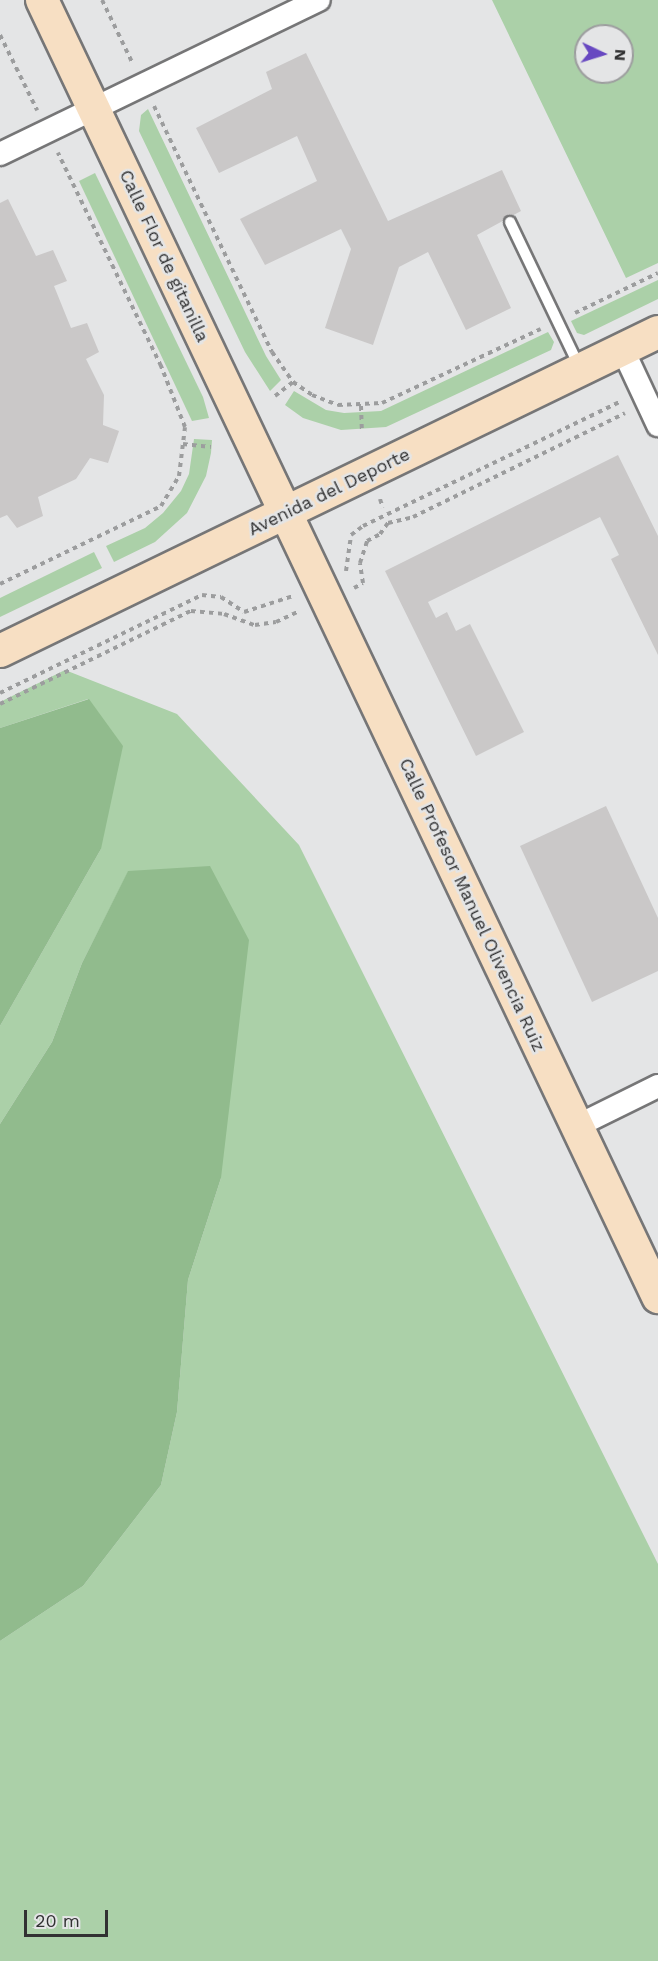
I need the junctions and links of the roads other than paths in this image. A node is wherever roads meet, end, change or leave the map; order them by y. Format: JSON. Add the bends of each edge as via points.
{"nodes":[{"id":1,"x":42,"y":0,"type":"edge"},
{"id":2,"x":319,"y":0,"type":"edge"},
{"id":3,"x":94,"y":109,"type":"junction"},
{"id":4,"x":0,"y":154,"type":"edge"},
{"id":5,"x":510,"y":222,"type":"dead end"},
{"id":6,"x":658,"y":332,"type":"edge"},
{"id":7,"x":622,"y":350,"type":"junction"},
{"id":8,"x":581,"y":370,"type":"junction"},
{"id":9,"x":658,"y":425,"type":"edge"},
{"id":10,"x":286,"y":513,"type":"junction"},
{"id":11,"x":0,"y":651,"type":"edge"},
{"id":12,"x":658,"y":1086,"type":"edge"},
{"id":13,"x":577,"y":1126,"type":"junction"},
{"id":14,"x":658,"y":1297,"type":"edge"}],
"edges":[{"from":1,"to":3,"type":"street","name":"Calle Flor de gitanilla"},
{"from":2,"to":3,"type":"street"},
{"from":3,"to":4,"type":"street"},
{"from":3,"to":10,"type":"street","name":"Calle Flor de gitanilla"},
{"from":5,"to":8,"type":"lane"},
{"from":6,"to":7,"type":"street","name":"Avenida del Deporte"},
{"from":7,"to":8,"type":"street","name":"Avenida del Deporte"},
{"from":7,"to":9,"type":"street"},
{"from":8,"to":10,"type":"street","name":"Avenida del Deporte"},
{"from":10,"to":11,"type":"street","name":"Avenida del Deporte"},
{"from":10,"to":13,"type":"street","name":"Calle Profesor Manuel Olivencia Ruiz"},
{"from":12,"to":13,"type":"street"},
{"from":13,"to":14,"type":"street","name":"Calle Profesor Manuel Olivencia Ruiz"}]}
